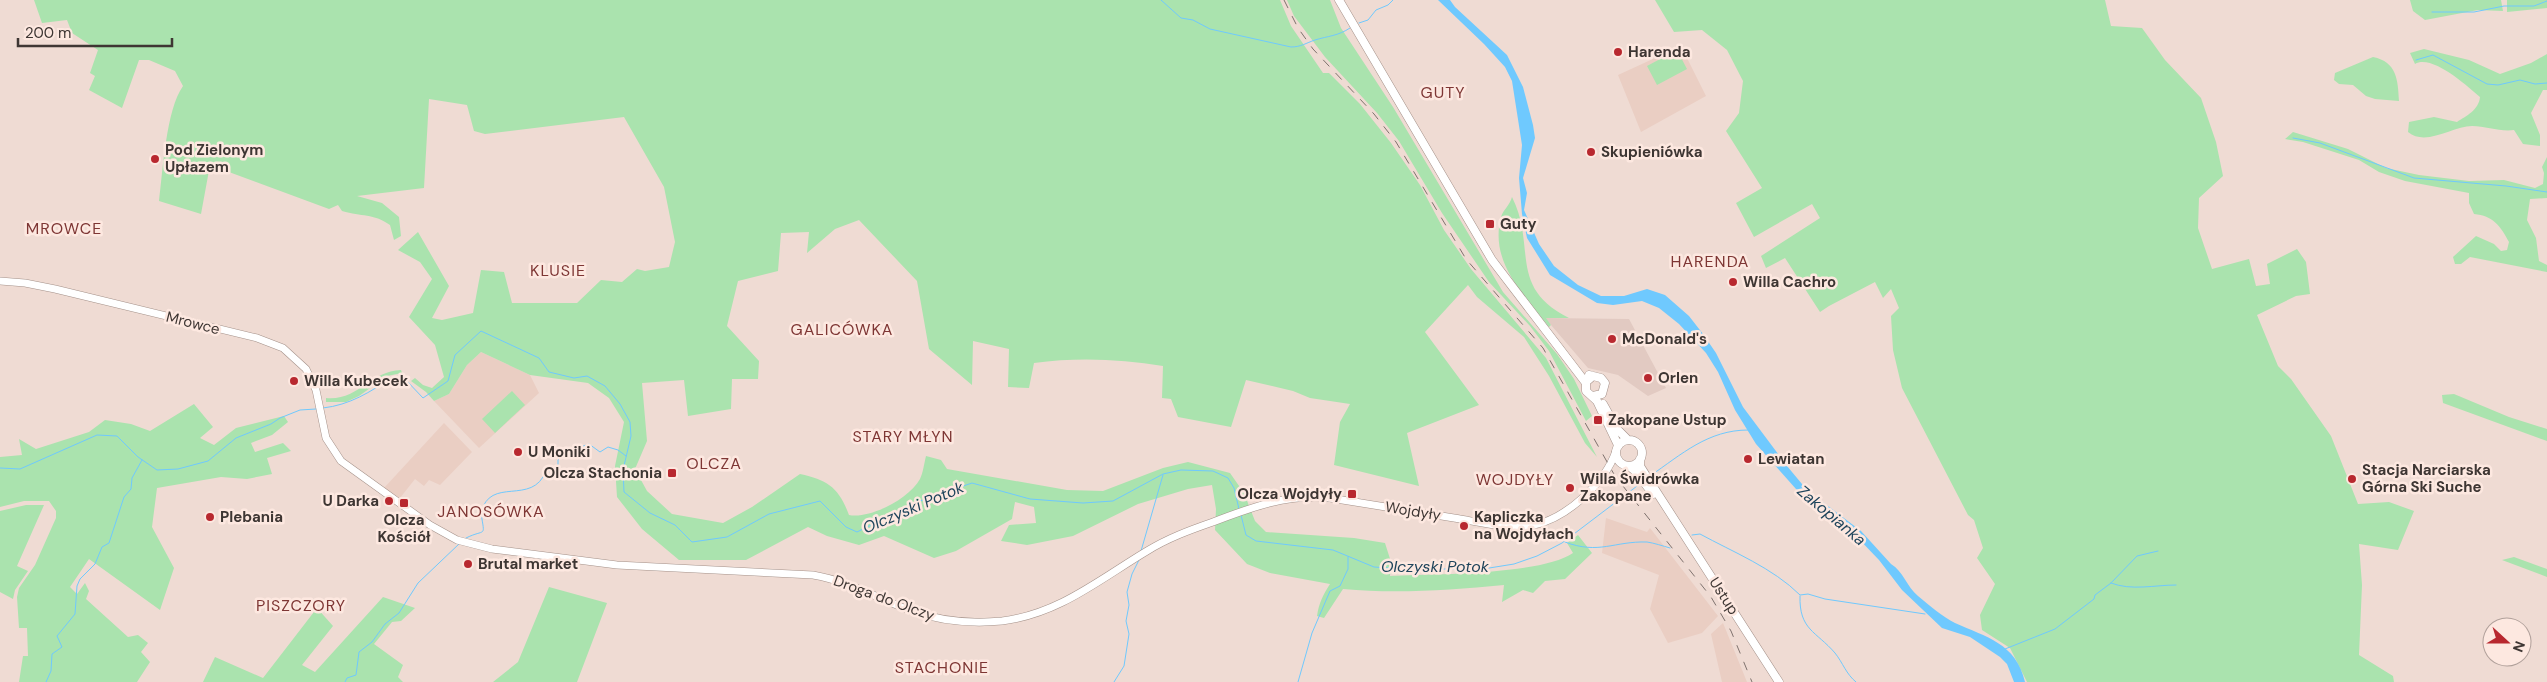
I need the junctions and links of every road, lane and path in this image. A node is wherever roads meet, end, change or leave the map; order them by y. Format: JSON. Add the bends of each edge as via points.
{"nodes":[{"id":1,"x":1339,"y":0,"type":"edge"},
{"id":2,"x":0,"y":281,"type":"edge"},
{"id":3,"x":1575,"y":366,"type":"junction"},
{"id":4,"x":1593,"y":376,"type":"junction"},
{"id":5,"x":1586,"y":383,"type":"junction"},
{"id":6,"x":1602,"y":394,"type":"junction"},
{"id":7,"x":1593,"y":396,"type":"junction"},
{"id":8,"x":1627,"y":439,"type":"junction"},
{"id":9,"x":1617,"y":448,"type":"junction"},
{"id":10,"x":1640,"y":459,"type":"junction"},
{"id":11,"x":1620,"y":463,"type":"junction"},
{"id":12,"x":1609,"y":467,"type":"junction"},
{"id":13,"x":1630,"y":467,"type":"junction"},
{"id":14,"x":1645,"y":480,"type":"junction"},
{"id":15,"x":1256,"y":505,"type":"joint"},
{"id":16,"x":634,"y":566,"type":"joint"},
{"id":17,"x":1779,"y":682,"type":"edge"}],
"edges":[{"from":1,"to":3,"type":"main road","via":[[1492,260]]},
{"from":2,"to":16,"type":"street","name":"Mrowce","via":[[33,284],[272,343],[302,364],[312,380],[326,438],[335,455],[430,525],[457,540],[492,549]]},
{"from":3,"to":4,"type":"main road"},
{"from":3,"to":5,"type":"main road"},
{"from":4,"to":5,"type":"main road"},
{"from":4,"to":6,"type":"main road","via":[[1604,381]]},
{"from":5,"to":7,"type":"main road","via":[[1586,390]]},
{"from":6,"to":7,"type":"main road"},
{"from":6,"to":8,"type":"main road","via":[[1605,410]]},
{"from":7,"to":9,"type":"main road"},
{"from":8,"to":9,"type":"main road"},
{"from":8,"to":10,"type":"main road","via":[[1640,446]]},
{"from":9,"to":11,"type":"main road"},
{"from":9,"to":12,"type":"street","name":"Wojdyły"},
{"from":10,"to":13,"type":"main road"},
{"from":10,"to":14,"type":"main road","name":"Ustup"},
{"from":11,"to":12,"type":"street","name":"Wojdyły"},
{"from":11,"to":13,"type":"main road"},
{"from":12,"to":15,"type":"street","name":"Wojdyły","via":[[1569,509],[1547,521],[1526,526],[1497,525],[1313,497],[1284,498]]},
{"from":13,"to":14,"type":"main road","name":"Ustup"},
{"from":14,"to":17,"type":"main road","name":"Ustup","via":[[1668,510]]},
{"from":15,"to":16,"type":"street","name":"Droga do Olczy","via":[[1155,546],[1052,609],[1027,617],[995,621],[929,616],[844,582],[808,574]]}]}
